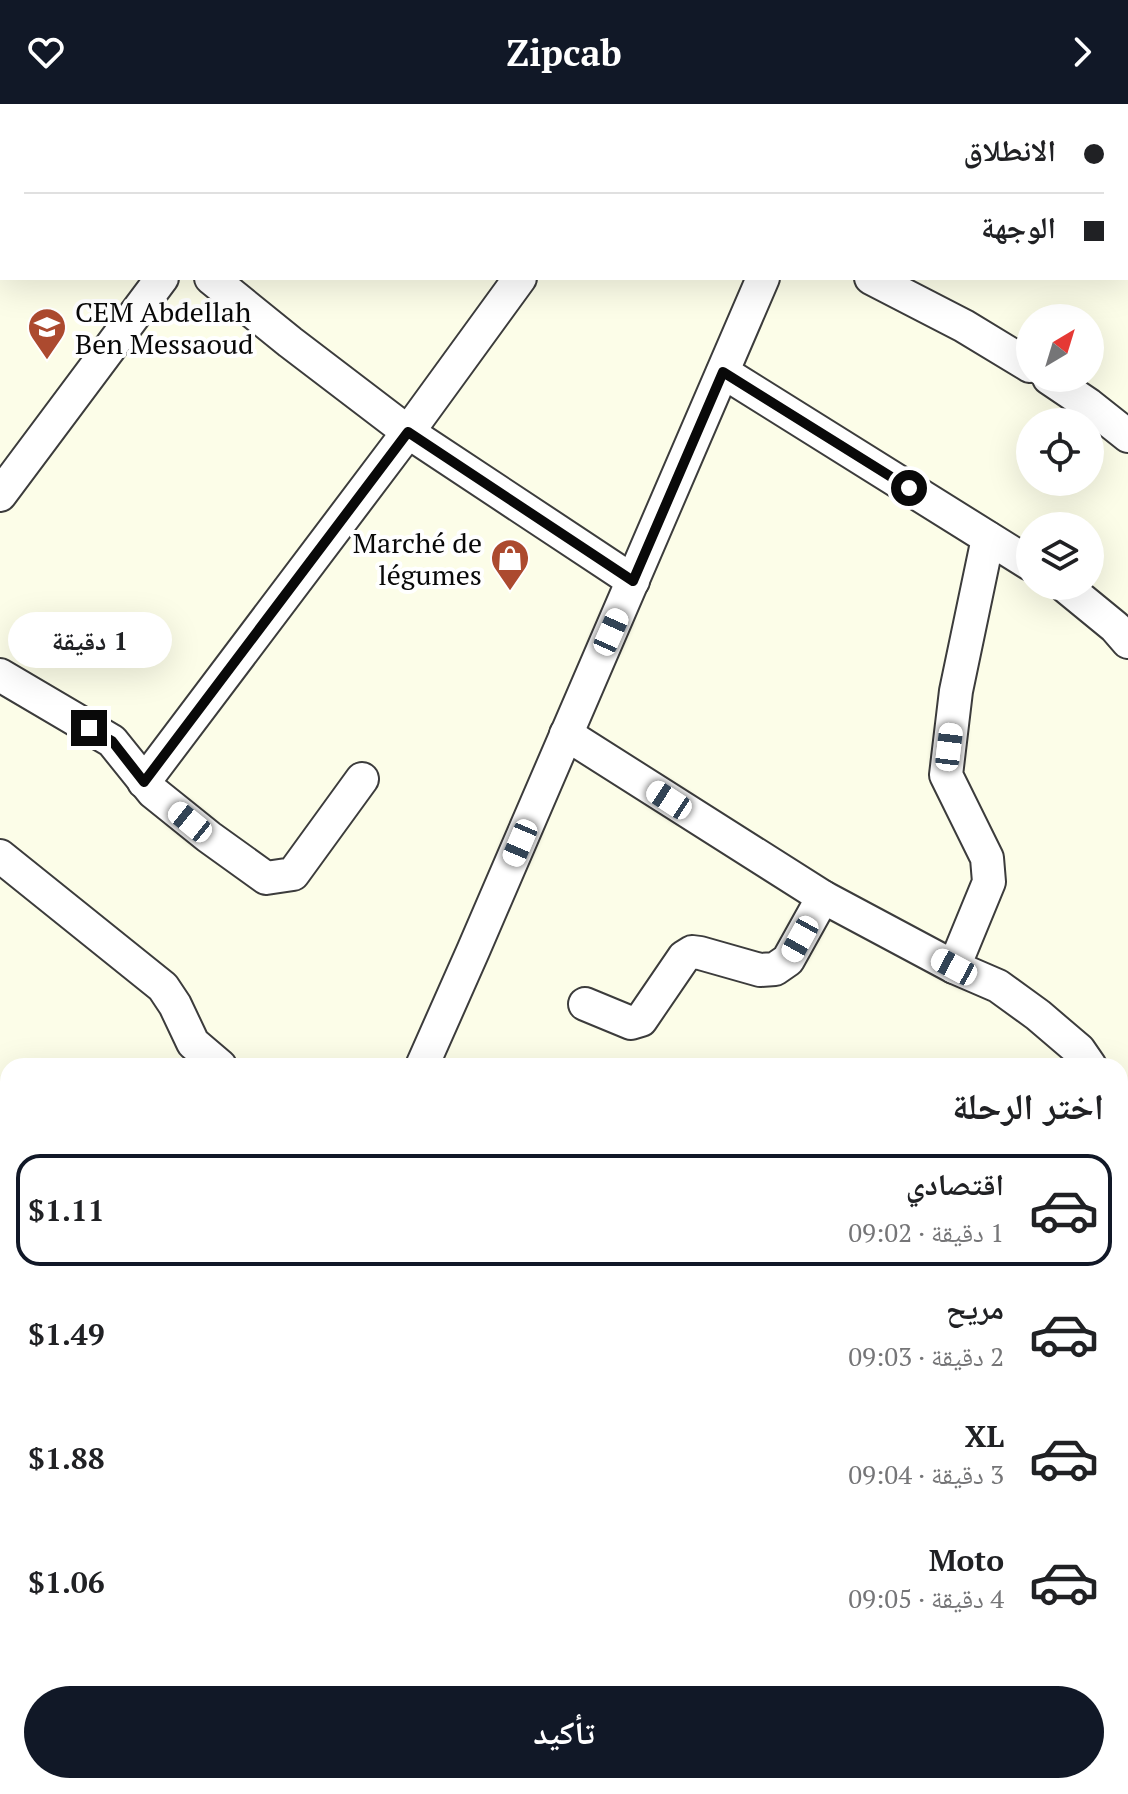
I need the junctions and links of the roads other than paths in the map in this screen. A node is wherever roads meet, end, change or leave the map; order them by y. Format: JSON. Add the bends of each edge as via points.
{"nodes":[{"id":1,"x":161,"y":280,"type":"edge"},
{"id":2,"x":213,"y":280,"type":"edge"},
{"id":3,"x":519,"y":280,"type":"edge"},
{"id":4,"x":762,"y":280,"type":"edge"},
{"id":5,"x":875,"y":280,"type":"edge"},
{"id":6,"x":1016,"y":358,"type":"edge"},
{"id":7,"x":723,"y":372,"type":"junction"},
{"id":8,"x":1070,"y":392,"type":"edge"},
{"id":9,"x":408,"y":432,"type":"junction"},
{"id":10,"x":1128,"y":436,"type":"edge"},
{"id":11,"x":0,"y":495,"type":"edge"},
{"id":12,"x":988,"y":538,"type":"junction"},
{"id":13,"x":1016,"y":555,"type":"edge"},
{"id":14,"x":633,"y":581,"type":"junction"},
{"id":15,"x":1082,"y":600,"type":"edge"},
{"id":16,"x":1128,"y":642,"type":"edge"},
{"id":17,"x":0,"y":675,"type":"edge"},
{"id":18,"x":566,"y":734,"type":"junction"},
{"id":19,"x":362,"y":779,"type":"dead end"},
{"id":20,"x":144,"y":782,"type":"junction"},
{"id":21,"x":0,"y":856,"type":"edge"},
{"id":22,"x":823,"y":897,"type":"junction"},
{"id":23,"x":954,"y":967,"type":"junction"},
{"id":24,"x":585,"y":1004,"type":"dead end"},
{"id":25,"x":211,"y":1058,"type":"edge"},
{"id":26,"x":425,"y":1058,"type":"edge"},
{"id":27,"x":1084,"y":1058,"type":"edge"}],
"edges":[{"from":1,"to":11,"type":"street"},
{"from":2,"to":9,"type":"street"},
{"from":3,"to":9,"type":"street"},
{"from":4,"to":7,"type":"street"},
{"from":5,"to":6,"type":"street"},
{"from":7,"to":12,"type":"street"},
{"from":7,"to":14,"type":"street"},
{"from":8,"to":10,"type":"street"},
{"from":9,"to":14,"type":"street"},
{"from":9,"to":20,"type":"street"},
{"from":12,"to":13,"type":"street"},
{"from":12,"to":23,"type":"street","via":[[956,691],[946,775],[987,858],[989,882]]},
{"from":14,"to":18,"type":"street"},
{"from":15,"to":16,"type":"street"},
{"from":17,"to":20,"type":"street","via":[[112,741]]},
{"from":18,"to":22,"type":"street"},
{"from":18,"to":26,"type":"street"},
{"from":19,"to":20,"type":"street","via":[[293,874],[266,878]]},
{"from":21,"to":25,"type":"street","via":[[163,987],[193,1043]]},
{"from":22,"to":23,"type":"street"},
{"from":22,"to":24,"type":"street","via":[[788,960],[775,969],[692,952],[641,1020],[631,1023]]},
{"from":23,"to":27,"type":"street","via":[[998,986]]}]}
